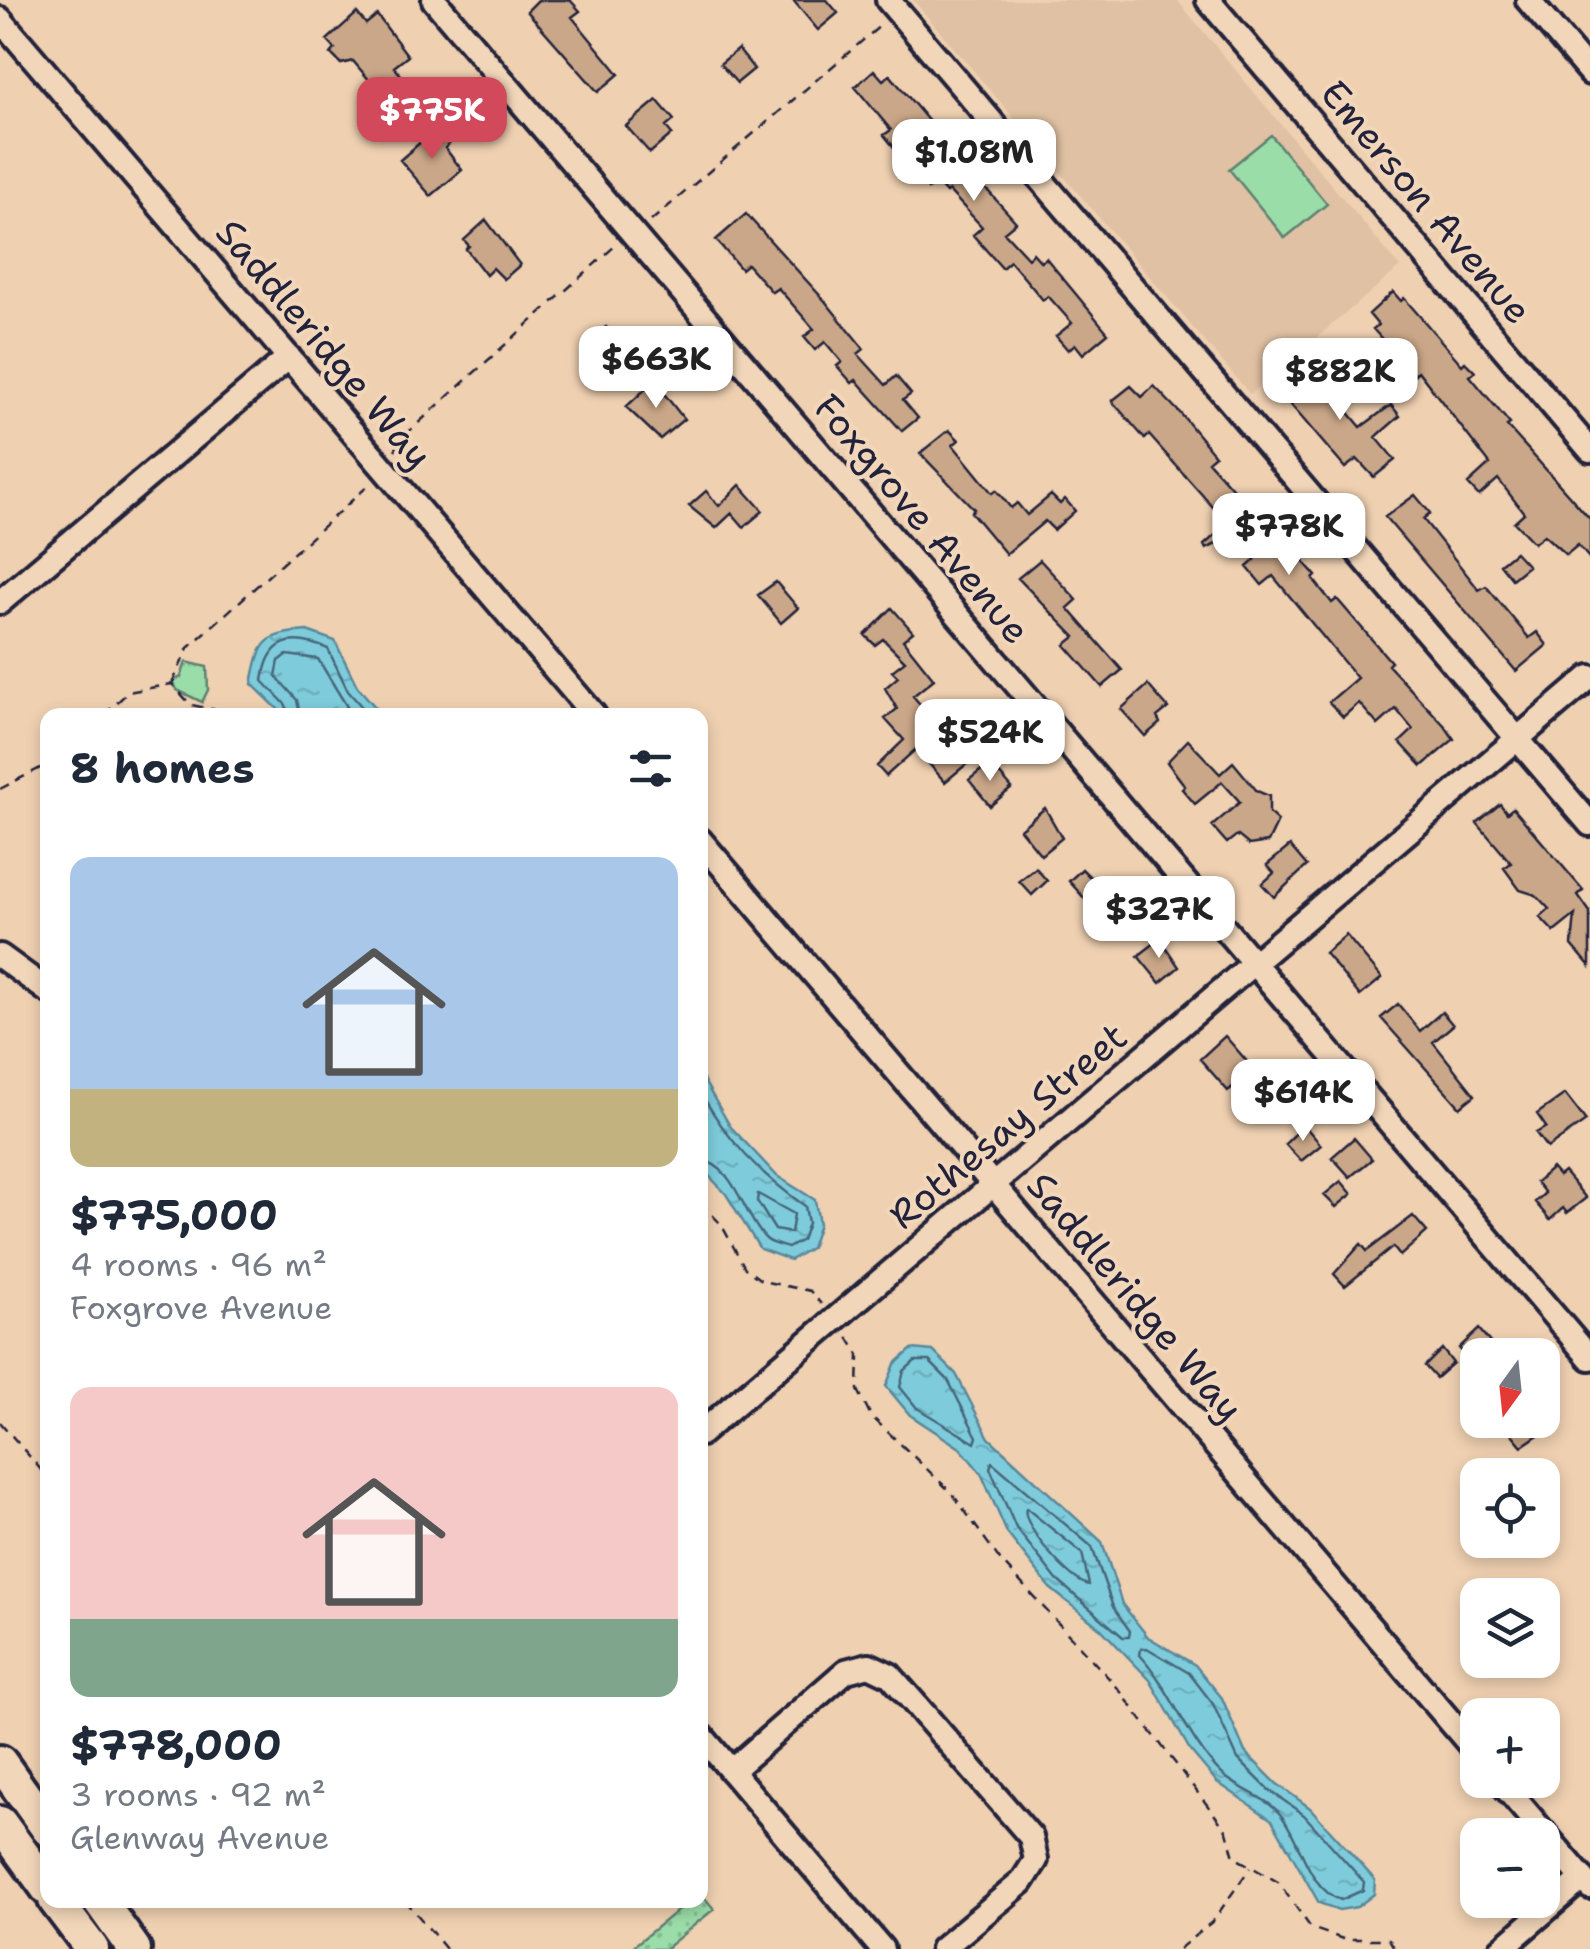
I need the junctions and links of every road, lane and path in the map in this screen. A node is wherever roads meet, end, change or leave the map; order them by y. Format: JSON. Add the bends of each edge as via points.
{"nodes":[{"id":1,"x":434,"y":0,"type":"edge"},
{"id":2,"x":1208,"y":0,"type":"edge"},
{"id":3,"x":1528,"y":0,"type":"edge"},
{"id":4,"x":892,"y":6,"type":"edge"},
{"id":5,"x":0,"y":19,"type":"edge"},
{"id":6,"x":1590,"y":73,"type":"edge"},
{"id":7,"x":631,"y":231,"type":"junction"},
{"id":8,"x":289,"y":357,"type":"junction"},
{"id":9,"x":1590,"y":450,"type":"edge"},
{"id":10,"x":383,"y":468,"type":"junction"},
{"id":11,"x":0,"y":602,"type":"edge"},
{"id":12,"x":1590,"y":677,"type":"edge"},
{"id":13,"x":172,"y":684,"type":"junction"},
{"id":14,"x":111,"y":708,"type":"edge"},
{"id":15,"x":203,"y":708,"type":"edge"},
{"id":16,"x":588,"y":708,"type":"edge"},
{"id":17,"x":1518,"y":739,"type":"junction"},
{"id":18,"x":40,"y":768,"type":"edge"},
{"id":19,"x":0,"y":789,"type":"edge"},
{"id":20,"x":1590,"y":824,"type":"edge"},
{"id":21,"x":708,"y":849,"type":"edge"},
{"id":22,"x":0,"y":956,"type":"edge"},
{"id":23,"x":1254,"y":964,"type":"junction"},
{"id":24,"x":40,"y":981,"type":"edge"},
{"id":25,"x":992,"y":1184,"type":"junction"},
{"id":26,"x":708,"y":1210,"type":"edge"},
{"id":27,"x":834,"y":1319,"type":"junction"},
{"id":28,"x":1590,"y":1358,"type":"edge"},
{"id":29,"x":0,"y":1422,"type":"edge"},
{"id":30,"x":708,"y":1427,"type":"edge"},
{"id":31,"x":40,"y":1469,"type":"edge"},
{"id":32,"x":1460,"y":1733,"type":"edge"},
{"id":33,"x":708,"y":1743,"type":"edge"},
{"id":34,"x":0,"y":1762,"type":"edge"},
{"id":35,"x":731,"y":1770,"type":"junction"},
{"id":36,"x":1514,"y":1798,"type":"edge"},
{"id":37,"x":40,"y":1818,"type":"edge"},
{"id":38,"x":0,"y":1823,"type":"edge"},
{"id":39,"x":1251,"y":1867,"type":"junction"},
{"id":40,"x":40,"y":1878,"type":"edge"},
{"id":41,"x":1586,"y":1882,"type":"edge"},
{"id":42,"x":62,"y":1908,"type":"edge"},
{"id":43,"x":105,"y":1908,"type":"edge"},
{"id":44,"x":412,"y":1908,"type":"edge"},
{"id":45,"x":92,"y":1949,"type":"edge"},
{"id":46,"x":134,"y":1949,"type":"edge"},
{"id":47,"x":446,"y":1949,"type":"edge"},
{"id":48,"x":882,"y":1949,"type":"edge"},
{"id":49,"x":942,"y":1949,"type":"edge"},
{"id":50,"x":1179,"y":1949,"type":"edge"},
{"id":51,"x":1395,"y":1949,"type":"edge"},
{"id":52,"x":1500,"y":1949,"type":"edge"}],
"edges":[{"from":1,"to":7,"type":"street","name":"Foxgrove Avenue"},
{"from":2,"to":9,"type":"street","name":"Emerson Avenue"},
{"from":3,"to":6,"type":"street"},
{"from":4,"to":7,"type":"path","via":[[654,219]]},
{"from":4,"to":17,"type":"street"},
{"from":5,"to":8,"type":"street","name":"Saddleridge Way"},
{"from":7,"to":10,"type":"path","via":[[405,436]]},
{"from":7,"to":23,"type":"street","name":"Foxgrove Avenue"},
{"from":8,"to":10,"type":"street","name":"Saddleridge Way"},
{"from":8,"to":11,"type":"street"},
{"from":10,"to":13,"type":"path","via":[[188,648]]},
{"from":10,"to":16,"type":"street","name":"Saddleridge Way"},
{"from":12,"to":17,"type":"street","name":"Rothesay Street"},
{"from":13,"to":14,"type":"path","via":[[128,692]]},
{"from":13,"to":15,"type":"path","via":[[191,706]]},
{"from":17,"to":20,"type":"street"},
{"from":17,"to":23,"type":"street","name":"Rothesay Street"},
{"from":18,"to":19,"type":"path"},
{"from":21,"to":25,"type":"street","name":"Saddleridge Way"},
{"from":22,"to":24,"type":"street"},
{"from":23,"to":25,"type":"street","name":"Rothesay Street"},
{"from":23,"to":28,"type":"street","name":"Foxgrove Avenue"},
{"from":25,"to":27,"type":"street","name":"Rothesay Street"},
{"from":25,"to":32,"type":"street","name":"Saddleridge Way"},
{"from":26,"to":27,"type":"path","via":[[745,1268],[762,1282],[810,1291]]},
{"from":27,"to":30,"type":"street","name":"Rothesay Street"},
{"from":27,"to":39,"type":"path","via":[[859,1355],[858,1390],[871,1416],[952,1492],[1000,1560],[1117,1687],[1226,1830],[1234,1858]]},
{"from":29,"to":31,"type":"path"},
{"from":33,"to":35,"type":"street"},
{"from":34,"to":37,"type":"highway"},
{"from":35,"to":48,"type":"street"},
{"from":35,"to":49,"type":"street","via":[[846,1671],[869,1664],[890,1674],[1031,1838],[1036,1860],[1022,1882]]},
{"from":36,"to":41,"type":"street"},
{"from":38,"to":40,"type":"highway"},
{"from":39,"to":50,"type":"path","via":[[1212,1921]]},
{"from":39,"to":51,"type":"path","via":[[1278,1882],[1312,1928],[1344,1940],[1389,1939]]},
{"from":41,"to":52,"type":"street"},
{"from":42,"to":45,"type":"highway"},
{"from":43,"to":46,"type":"highway"},
{"from":44,"to":47,"type":"path"}]}
